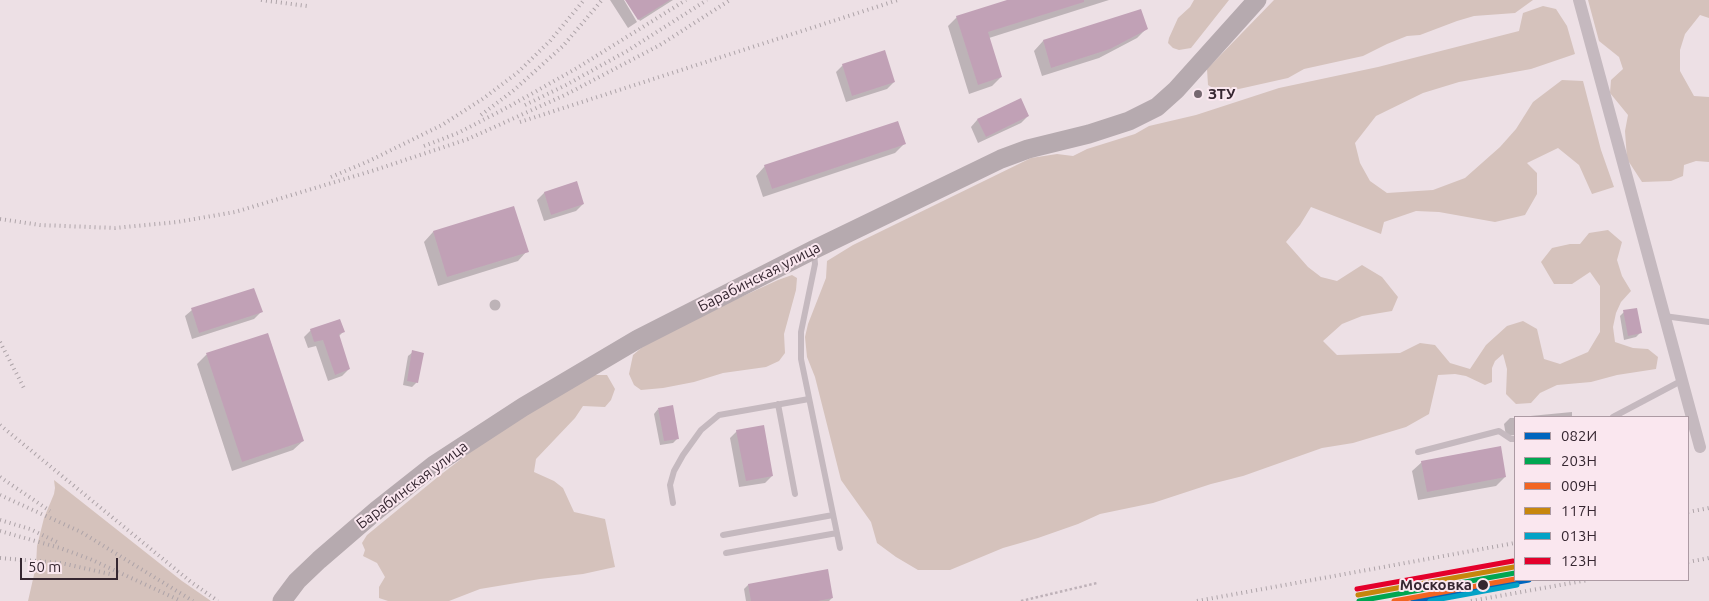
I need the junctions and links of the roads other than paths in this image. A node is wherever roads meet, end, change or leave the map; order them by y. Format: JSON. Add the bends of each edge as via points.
{"nodes":[{"id":1,"x":1257,"y":0,"type":"edge"},
{"id":2,"x":1579,"y":0,"type":"edge"},
{"id":3,"x":813,"y":250,"type":"junction"},
{"id":4,"x":1663,"y":315,"type":"junction"},
{"id":5,"x":1709,"y":322,"type":"edge"},
{"id":6,"x":1681,"y":382,"type":"junction"},
{"id":7,"x":809,"y":399,"type":"junction"},
{"id":8,"x":778,"y":404,"type":"junction"},
{"id":9,"x":1615,"y":416,"type":"edge"},
{"id":10,"x":1514,"y":439,"type":"edge"},
{"id":11,"x":1700,"y":447,"type":"dead end"},
{"id":12,"x":1418,"y":452,"type":"dead end"},
{"id":13,"x":795,"y":494,"type":"dead end"},
{"id":14,"x":673,"y":503,"type":"dead end"},
{"id":15,"x":833,"y":514,"type":"junction"},
{"id":16,"x":837,"y":533,"type":"junction"},
{"id":17,"x":722,"y":535,"type":"dead end"},
{"id":18,"x":840,"y":548,"type":"dead end"},
{"id":19,"x":726,"y":553,"type":"dead end"},
{"id":20,"x":282,"y":601,"type":"edge"}],
"edges":[{"from":1,"to":3,"type":"main road","name":"Барабинская улица","via":[[1157,107],[1129,121],[1001,159]]},
{"from":2,"to":4,"type":"street"},
{"from":3,"to":7,"type":"lane","via":[[815,264],[801,332],[801,359]]},
{"from":3,"to":20,"type":"main road","name":"Барабинская улица","via":[[638,339],[523,407],[434,465],[318,560]]},
{"from":4,"to":5,"type":"lane"},
{"from":4,"to":6,"type":"street"},
{"from":6,"to":9,"type":"lane"},
{"from":6,"to":11,"type":"street"},
{"from":7,"to":8,"type":"lane"},
{"from":7,"to":15,"type":"lane"},
{"from":8,"to":13,"type":"lane"},
{"from":8,"to":14,"type":"lane","via":[[719,415],[702,430],[674,471],[670,485]]},
{"from":10,"to":12,"type":"lane","via":[[1499,431]]},
{"from":15,"to":16,"type":"lane"},
{"from":15,"to":17,"type":"lane"},
{"from":16,"to":18,"type":"lane"},
{"from":16,"to":19,"type":"lane"}]}
